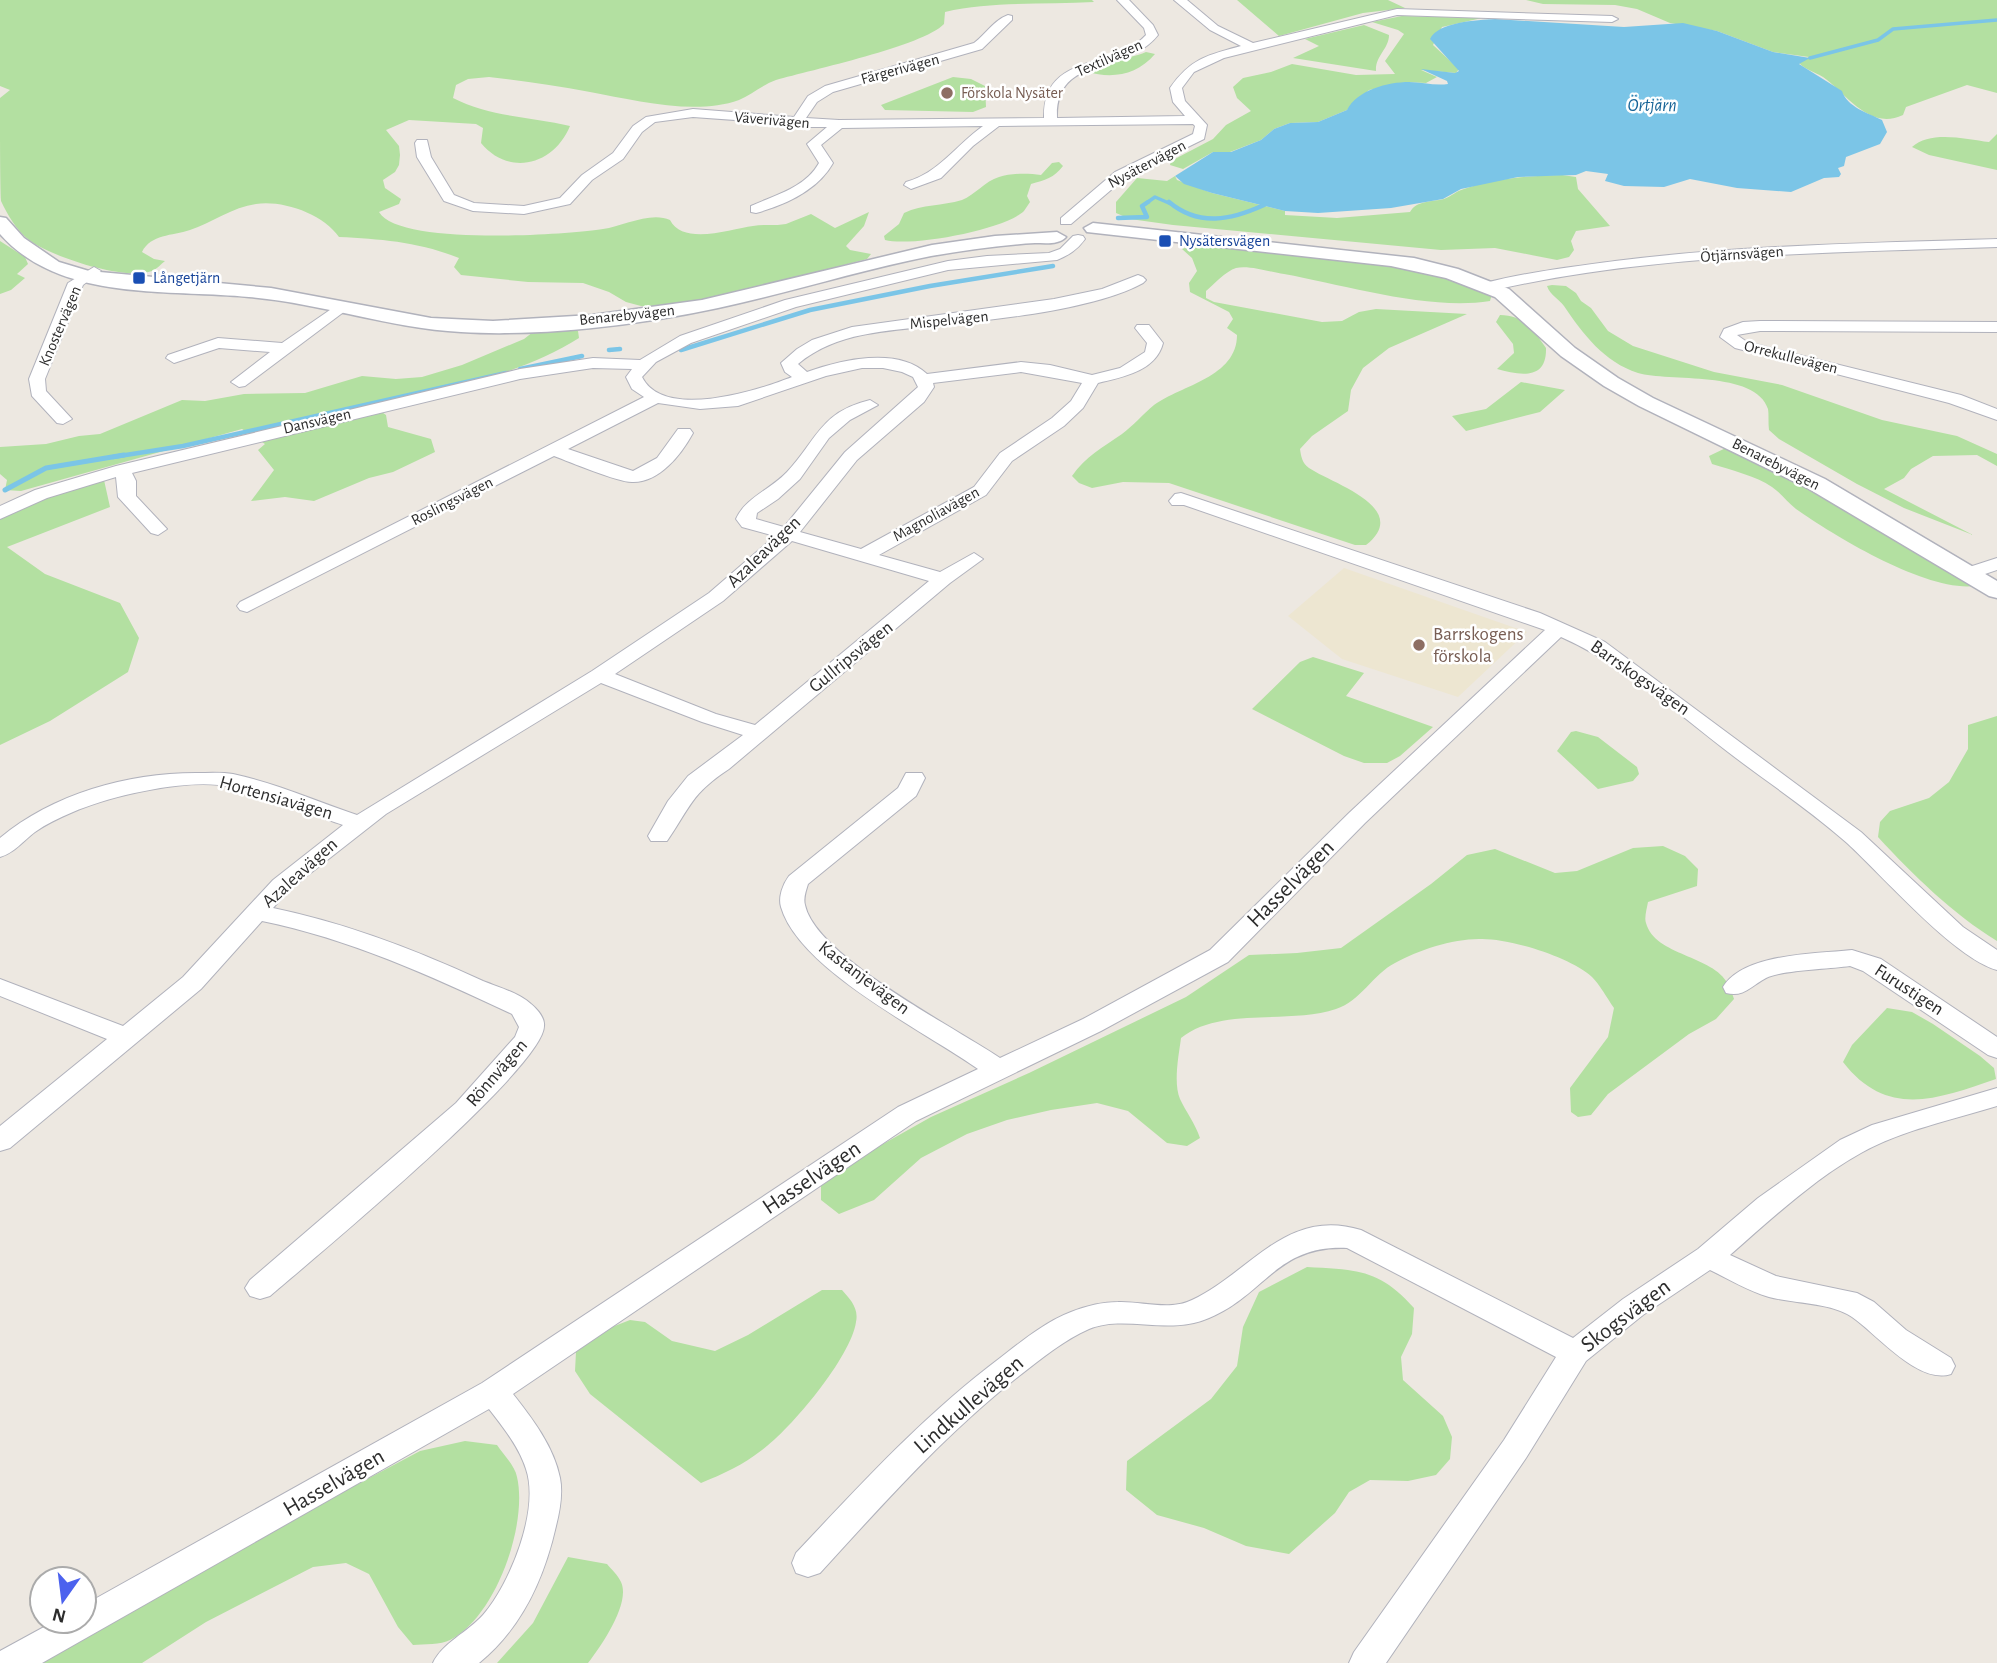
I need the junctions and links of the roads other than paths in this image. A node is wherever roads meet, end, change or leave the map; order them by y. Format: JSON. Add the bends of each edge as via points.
{"nodes":[{"id":1,"x":1123,"y":0,"type":"edge"},
{"id":2,"x":1180,"y":0,"type":"edge"},
{"id":3,"x":1007,"y":18,"type":"dead end"},
{"id":4,"x":1612,"y":19,"type":"dead end"},
{"id":5,"x":1251,"y":47,"type":"junction"},
{"id":6,"x":1196,"y":120,"type":"junction"},
{"id":7,"x":1051,"y":121,"type":"junction"},
{"id":8,"x":993,"y":122,"type":"junction"},
{"id":9,"x":796,"y":123,"type":"junction"},
{"id":10,"x":839,"y":124,"type":"junction"},
{"id":11,"x":422,"y":143,"type":"dead end"},
{"id":12,"x":911,"y":186,"type":"dead end"},
{"id":13,"x":757,"y":209,"type":"dead end"},
{"id":14,"x":0,"y":222,"type":"edge"},
{"id":15,"x":1072,"y":231,"type":"junction"},
{"id":16,"x":1997,"y":243,"type":"edge"},
{"id":17,"x":91,"y":273,"type":"junction"},
{"id":18,"x":1138,"y":280,"type":"dead end"},
{"id":19,"x":1495,"y":285,"type":"junction"},
{"id":20,"x":340,"y":307,"type":"junction"},
{"id":21,"x":1997,"y":327,"type":"edge"},
{"id":22,"x":1143,"y":328,"type":"dead end"},
{"id":23,"x":286,"y":348,"type":"junction"},
{"id":24,"x":174,"y":358,"type":"dead end"},
{"id":25,"x":642,"y":365,"type":"junction"},
{"id":26,"x":806,"y":379,"type":"junction"},
{"id":27,"x":924,"y":379,"type":"junction"},
{"id":28,"x":1092,"y":380,"type":"junction"},
{"id":29,"x":239,"y":382,"type":"dead end"},
{"id":30,"x":657,"y":397,"type":"junction"},
{"id":31,"x":870,"y":405,"type":"dead end"},
{"id":32,"x":1997,"y":415,"type":"edge"},
{"id":33,"x":63,"y":419,"type":"dead end"},
{"id":34,"x":684,"y":433,"type":"dead end"},
{"id":35,"x":551,"y":450,"type":"junction"},
{"id":36,"x":122,"y":470,"type":"junction"},
{"id":37,"x":1178,"y":501,"type":"dead end"},
{"id":38,"x":0,"y":513,"type":"edge"},
{"id":39,"x":158,"y":528,"type":"dead end"},
{"id":40,"x":788,"y":535,"type":"junction"},
{"id":41,"x":863,"y":556,"type":"junction"},
{"id":42,"x":974,"y":559,"type":"dead end"},
{"id":43,"x":1997,"y":565,"type":"edge"},
{"id":44,"x":1967,"y":574,"type":"junction"},
{"id":45,"x":943,"y":579,"type":"junction"},
{"id":46,"x":1997,"y":591,"type":"edge"},
{"id":47,"x":247,"y":606,"type":"dead end"},
{"id":48,"x":1558,"y":629,"type":"junction"},
{"id":49,"x":598,"y":676,"type":"junction"},
{"id":50,"x":758,"y":733,"type":"junction"},
{"id":51,"x":914,"y":778,"type":"dead end"},
{"id":52,"x":359,"y":822,"type":"junction"},
{"id":53,"x":659,"y":836,"type":"dead end"},
{"id":54,"x":0,"y":850,"type":"edge"},
{"id":55,"x":257,"y":912,"type":"junction"},
{"id":56,"x":1997,"y":962,"type":"edge"},
{"id":57,"x":0,"y":987,"type":"edge"},
{"id":58,"x":1735,"y":987,"type":"dead end"},
{"id":59,"x":127,"y":1037,"type":"junction"},
{"id":60,"x":1997,"y":1049,"type":"edge"},
{"id":61,"x":997,"y":1069,"type":"junction"},
{"id":62,"x":1997,"y":1097,"type":"edge"},
{"id":63,"x":0,"y":1141,"type":"edge"},
{"id":64,"x":1708,"y":1256,"type":"junction"},
{"id":65,"x":260,"y":1288,"type":"dead end"},
{"id":66,"x":1575,"y":1353,"type":"junction"},
{"id":67,"x":1941,"y":1366,"type":"dead end"},
{"id":68,"x":493,"y":1392,"type":"junction"},
{"id":69,"x":808,"y":1563,"type":"dead end"},
{"id":70,"x":11,"y":1663,"type":"edge"},
{"id":71,"x":450,"y":1663,"type":"edge"},
{"id":72,"x":1366,"y":1663,"type":"edge"}],
"edges":[{"from":1,"to":7,"type":"street","name":"Textilvägen","via":[[1149,27],[1150,39],[1058,83],[1049,97]]},
{"from":2,"to":5,"type":"street","via":[[1214,28]]},
{"from":3,"to":9,"type":"street","name":"Färgerivägen","via":[[978,46],[829,89],[812,99]]},
{"from":4,"to":5,"type":"street","via":[[1397,12]]},
{"from":5,"to":6,"type":"street","name":"Nysätervägen","via":[[1202,61],[1178,81],[1179,102]]},
{"from":6,"to":7,"type":"street","name":"Väverivägen"},
{"from":6,"to":15,"type":"street","name":"Nysätervägen","via":[[1202,129],[1199,136],[1096,192]]},
{"from":7,"to":8,"type":"street","name":"Väverivägen"},
{"from":8,"to":10,"type":"street","name":"Väverivägen"},
{"from":8,"to":12,"type":"street","via":[[940,174]]},
{"from":9,"to":10,"type":"street","name":"Väverivägen"},
{"from":9,"to":11,"type":"street","name":"Väverivägen","via":[[692,113],[660,117],[640,126],[620,154],[582,181],[565,201],[513,209],[455,203],[424,157]]},
{"from":10,"to":13,"type":"street","via":[[814,144],[826,163],[820,173]]},
{"from":14,"to":17,"type":"street","name":"Benarebyvägen","via":[[20,246],[54,266]]},
{"from":15,"to":19,"type":"street","name":"Benarebyvägen","via":[[1397,262]]},
{"from":15,"to":20,"type":"street","name":"Benarebyvägen","via":[[817,277],[690,308],[559,322],[453,326]]},
{"from":15,"to":25,"type":"street","via":[[1052,257],[955,264],[782,306],[713,328]]},
{"from":16,"to":19,"type":"street","name":"Ötjärnsvägen","via":[[1661,260]]},
{"from":17,"to":20,"type":"street","name":"Benarebyvägen"},
{"from":17,"to":33,"type":"street","name":"Knostervägen","via":[[76,283],[37,379],[38,392]]},
{"from":18,"to":26,"type":"street","name":"Mispelvägen","via":[[1122,289],[1030,309],[892,326],[830,339],[808,347],[789,363]]},
{"from":19,"to":44,"type":"street","name":"Benarebyvägen","via":[[1582,363],[1627,391],[1795,472]]},
{"from":20,"to":23,"type":"street"},
{"from":21,"to":32,"type":"street","name":"Orrekullevägen","via":[[1760,326],[1744,327],[1728,337],[1741,345],[1955,399]]},
{"from":22,"to":28,"type":"street","via":[[1155,343],[1149,357],[1126,371]]},
{"from":23,"to":24,"type":"street","via":[[218,343]]},
{"from":23,"to":29,"type":"street"},
{"from":25,"to":30,"type":"street","via":[[635,382]]},
{"from":25,"to":36,"type":"street","name":"Dansvägen","via":[[602,362],[526,373]]},
{"from":26,"to":27,"type":"street","via":[[845,366],[873,363],[906,367]]},
{"from":26,"to":30,"type":"street","via":[[723,403],[690,404]]},
{"from":27,"to":28,"type":"street","via":[[1021,367]]},
{"from":27,"to":40,"type":"street","name":"Azaleavägen","via":[[923,393],[851,456]]},
{"from":28,"to":41,"type":"street","name":"Magnoliavägen","via":[[1071,410],[1006,457],[980,491]]},
{"from":30,"to":35,"type":"street","name":"Roslingsvägen"},
{"from":31,"to":40,"type":"street","via":[[844,416],[823,434],[794,475],[744,516],[749,523]]},
{"from":34,"to":35,"type":"street","via":[[666,459],[632,477]]},
{"from":35,"to":47,"type":"street","name":"Roslingsvägen"},
{"from":36,"to":38,"type":"street","name":"Dansvägen","via":[[53,490]]},
{"from":36,"to":39,"type":"street","via":[[127,498]]},
{"from":37,"to":48,"type":"street","name":"Barrskogsvägen","via":[[1516,611]]},
{"from":40,"to":41,"type":"street"},
{"from":40,"to":49,"type":"street","name":"Azaleavägen","via":[[716,597]]},
{"from":41,"to":45,"type":"street"},
{"from":42,"to":45,"type":"street","name":"Gullripsvägen"},
{"from":43,"to":44,"type":"street"},
{"from":44,"to":46,"type":"street","name":"Benarebyvägen"},
{"from":45,"to":50,"type":"street","name":"Gullripsvägen"},
{"from":48,"to":56,"type":"street","name":"Barrskogsvägen","via":[[1598,646],[1668,696],[1853,837],[1954,932]]},
{"from":48,"to":61,"type":"street","name":"Hasselvägen","via":[[1357,818],[1219,956],[1092,1025]]},
{"from":49,"to":50,"type":"street"},
{"from":49,"to":52,"type":"street","name":"Azaleavägen"},
{"from":50,"to":53,"type":"street","name":"Gullripsvägen","via":[[696,781]]},
{"from":51,"to":61,"type":"street","name":"Kastanjevägen","via":[[908,791],[797,881],[793,906],[818,945],[860,980]]},
{"from":52,"to":54,"type":"street","name":"Hortensiavägen","via":[[230,780],[181,780],[116,789],[80,801],[47,815]]},
{"from":52,"to":55,"type":"street","name":"Azaleavägen","via":[[281,885]]},
{"from":55,"to":59,"type":"street","name":"Azaleavägen","via":[[192,983]]},
{"from":55,"to":65,"type":"street","name":"Rönnvägen","via":[[377,944],[521,1008],[533,1027],[465,1110]]},
{"from":57,"to":59,"type":"street"},
{"from":58,"to":60,"type":"street","name":"Furustigen","via":[[1762,970],[1852,958],[1872,965]]},
{"from":59,"to":63,"type":"street","name":"Azaleavägen"},
{"from":61,"to":68,"type":"street","name":"Hasselvägen","via":[[906,1114]]},
{"from":62,"to":64,"type":"street","name":"Skogsvägen","via":[[1882,1132],[1850,1147]]},
{"from":64,"to":66,"type":"street","name":"Skogsvägen"},
{"from":64,"to":67,"type":"street","via":[[1770,1286],[1847,1301]]},
{"from":66,"to":69,"type":"street","name":"Lindkullevägen","via":[[1351,1238],[1314,1236],[1292,1243],[1217,1301],[1197,1311],[1090,1317],[1035,1347],[987,1382],[937,1429]]},
{"from":66,"to":72,"type":"street","name":"Skogsvägen","via":[[1515,1449]]},
{"from":68,"to":70,"type":"street","name":"Hasselvägen"},
{"from":68,"to":71,"type":"street","via":[[517,1419],[545,1479],[541,1518],[517,1597],[497,1626],[471,1651]]}]}
